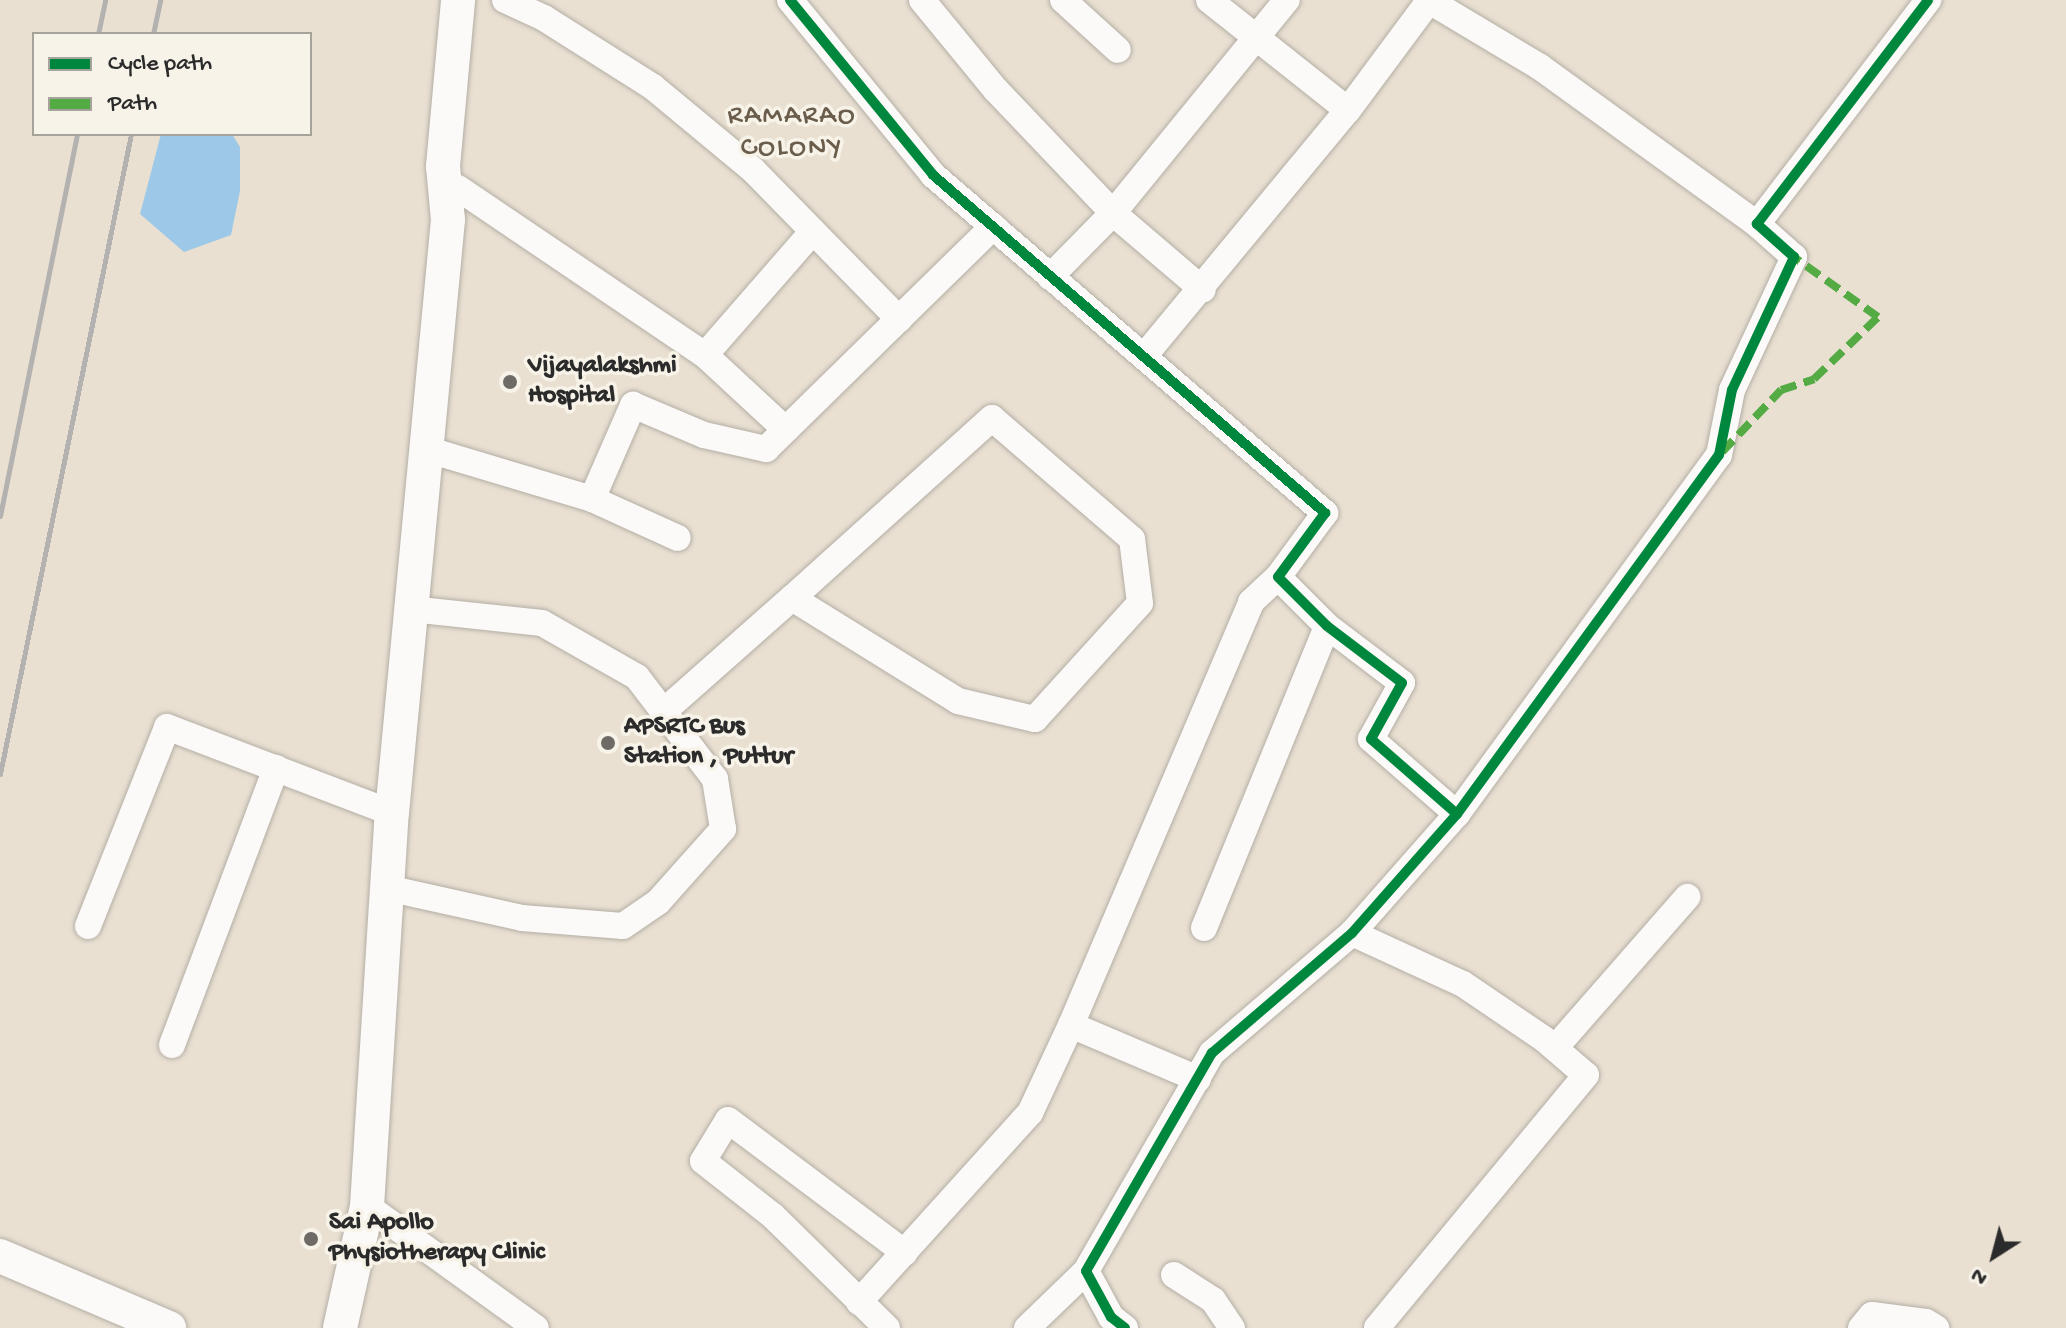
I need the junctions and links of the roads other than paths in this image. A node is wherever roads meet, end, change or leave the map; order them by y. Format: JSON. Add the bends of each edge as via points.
{"nodes":[{"id":1,"x":458,"y":0,"type":"edge"},
{"id":2,"x":472,"y":0,"type":"edge"},
{"id":3,"x":505,"y":0,"type":"edge"},
{"id":4,"x":790,"y":0,"type":"edge"},
{"id":5,"x":922,"y":0,"type":"edge"},
{"id":6,"x":1063,"y":0,"type":"edge"},
{"id":7,"x":1209,"y":0,"type":"edge"},
{"id":8,"x":1287,"y":0,"type":"edge"},
{"id":9,"x":1428,"y":0,"type":"edge"},
{"id":10,"x":1928,"y":0,"type":"edge"},
{"id":11,"x":1258,"y":39,"type":"junction"},
{"id":12,"x":1118,"y":50,"type":"dead end"},
{"id":13,"x":1348,"y":110,"type":"junction"},
{"id":14,"x":449,"y":191,"type":"junction"},
{"id":15,"x":1113,"y":213,"type":"junction"},
{"id":16,"x":1757,"y":224,"type":"junction"},
{"id":17,"x":993,"y":227,"type":"junction"},
{"id":18,"x":813,"y":231,"type":"junction"},
{"id":19,"x":1050,"y":277,"type":"junction"},
{"id":20,"x":1203,"y":290,"type":"junction"},
{"id":21,"x":899,"y":319,"type":"junction"},
{"id":22,"x":705,"y":355,"type":"junction"},
{"id":23,"x":1145,"y":355,"type":"junction"},
{"id":24,"x":786,"y":430,"type":"junction"},
{"id":25,"x":429,"y":450,"type":"junction"},
{"id":26,"x":592,"y":499,"type":"junction"},
{"id":27,"x":678,"y":538,"type":"dead end"},
{"id":28,"x":1278,"y":577,"type":"junction"},
{"id":29,"x":792,"y":598,"type":"junction"},
{"id":30,"x":412,"y":609,"type":"junction"},
{"id":31,"x":1327,"y":626,"type":"junction"},
{"id":32,"x":663,"y":712,"type":"junction"},
{"id":33,"x":276,"y":768,"type":"junction"},
{"id":34,"x":392,"y":813,"type":"junction"},
{"id":35,"x":1457,"y":814,"type":"junction"},
{"id":36,"x":387,"y":888,"type":"junction"},
{"id":37,"x":1687,"y":897,"type":"dead end"},
{"id":38,"x":88,"y":926,"type":"dead end"},
{"id":39,"x":1204,"y":928,"type":"dead end"},
{"id":40,"x":1352,"y":933,"type":"junction"},
{"id":41,"x":1071,"y":1025,"type":"junction"},
{"id":42,"x":172,"y":1045,"type":"dead end"},
{"id":43,"x":1555,"y":1048,"type":"junction"},
{"id":44,"x":1198,"y":1079,"type":"junction"},
{"id":45,"x":367,"y":1206,"type":"junction"},
{"id":46,"x":905,"y":1253,"type":"junction"},
{"id":47,"x":0,"y":1256,"type":"edge"},
{"id":48,"x":1086,"y":1271,"type":"junction"},
{"id":49,"x":1174,"y":1275,"type":"dead end"},
{"id":50,"x":859,"y":1302,"type":"junction"},
{"id":51,"x":169,"y":1328,"type":"edge"},
{"id":52,"x":340,"y":1328,"type":"edge"},
{"id":53,"x":536,"y":1328,"type":"edge"},
{"id":54,"x":887,"y":1328,"type":"edge"},
{"id":55,"x":1027,"y":1328,"type":"edge"},
{"id":56,"x":1125,"y":1328,"type":"edge"},
{"id":57,"x":1232,"y":1328,"type":"edge"},
{"id":58,"x":1377,"y":1328,"type":"edge"},
{"id":59,"x":1861,"y":1328,"type":"edge"},
{"id":60,"x":1936,"y":1328,"type":"edge"}],
"edges":[{"from":1,"to":14,"type":"main road"},
{"from":2,"to":14,"type":"main road","via":[[463,170]]},
{"from":3,"to":18,"type":"street","via":[[544,18],[653,87],[753,170]]},
{"from":4,"to":17,"type":"street","via":[[933,175]]},
{"from":5,"to":15,"type":"street","via":[[996,90]]},
{"from":6,"to":12,"type":"street"},
{"from":7,"to":11,"type":"street"},
{"from":8,"to":11,"type":"street"},
{"from":9,"to":13,"type":"street"},
{"from":9,"to":16,"type":"street","via":[[1540,67]]},
{"from":10,"to":16,"type":"street"},
{"from":11,"to":13,"type":"street"},
{"from":11,"to":15,"type":"street"},
{"from":13,"to":20,"type":"street"},
{"from":14,"to":22,"type":"street"},
{"from":14,"to":25,"type":"main road"},
{"from":15,"to":19,"type":"street"},
{"from":15,"to":20,"type":"street"},
{"from":16,"to":35,"type":"street","via":[[1794,257],[1732,390],[1719,455]]},
{"from":17,"to":19,"type":"street"},
{"from":17,"to":21,"type":"street"},
{"from":18,"to":21,"type":"street"},
{"from":18,"to":22,"type":"street"},
{"from":19,"to":23,"type":"street"},
{"from":20,"to":23,"type":"street"},
{"from":21,"to":24,"type":"street"},
{"from":22,"to":24,"type":"street"},
{"from":23,"to":28,"type":"street","via":[[1325,513]]},
{"from":24,"to":26,"type":"street","via":[[766,449],[704,435],[633,405]]},
{"from":25,"to":26,"type":"street"},
{"from":25,"to":30,"type":"main road"},
{"from":26,"to":27,"type":"street"},
{"from":28,"to":31,"type":"street"},
{"from":28,"to":41,"type":"street","via":[[1251,602]]},
{"from":29,"to":29,"type":"street","via":[[958,701],[1035,719],[1140,603],[1132,539],[992,418]]},
{"from":29,"to":32,"type":"street"},
{"from":30,"to":32,"type":"street","via":[[542,623],[637,677]]},
{"from":30,"to":34,"type":"main road"},
{"from":31,"to":35,"type":"street","via":[[1402,683],[1371,739]]},
{"from":31,"to":39,"type":"street"},
{"from":32,"to":36,"type":"street","via":[[715,779],[723,829],[658,902],[623,926],[522,918]]},
{"from":33,"to":34,"type":"street"},
{"from":33,"to":38,"type":"street","via":[[167,727]]},
{"from":33,"to":42,"type":"street"},
{"from":34,"to":36,"type":"main road"},
{"from":35,"to":40,"type":"street"},
{"from":36,"to":45,"type":"main road"},
{"from":37,"to":43,"type":"street"},
{"from":40,"to":43,"type":"street","via":[[1463,984]]},
{"from":40,"to":44,"type":"street","via":[[1212,1053]]},
{"from":41,"to":44,"type":"street"},
{"from":41,"to":46,"type":"street","via":[[1030,1113]]},
{"from":43,"to":58,"type":"street","via":[[1586,1075]]},
{"from":44,"to":48,"type":"street"},
{"from":45,"to":52,"type":"main road"},
{"from":45,"to":53,"type":"street"},
{"from":46,"to":50,"type":"street"},
{"from":46,"to":50,"type":"street","via":[[728,1120],[703,1161],[773,1216]]},
{"from":47,"to":51,"type":"main road"},
{"from":48,"to":55,"type":"street"},
{"from":48,"to":56,"type":"street","via":[[1111,1317]]},
{"from":49,"to":57,"type":"street","via":[[1213,1300]]},
{"from":50,"to":54,"type":"street"},
{"from":59,"to":60,"type":"street","via":[[1872,1315]]}]}
